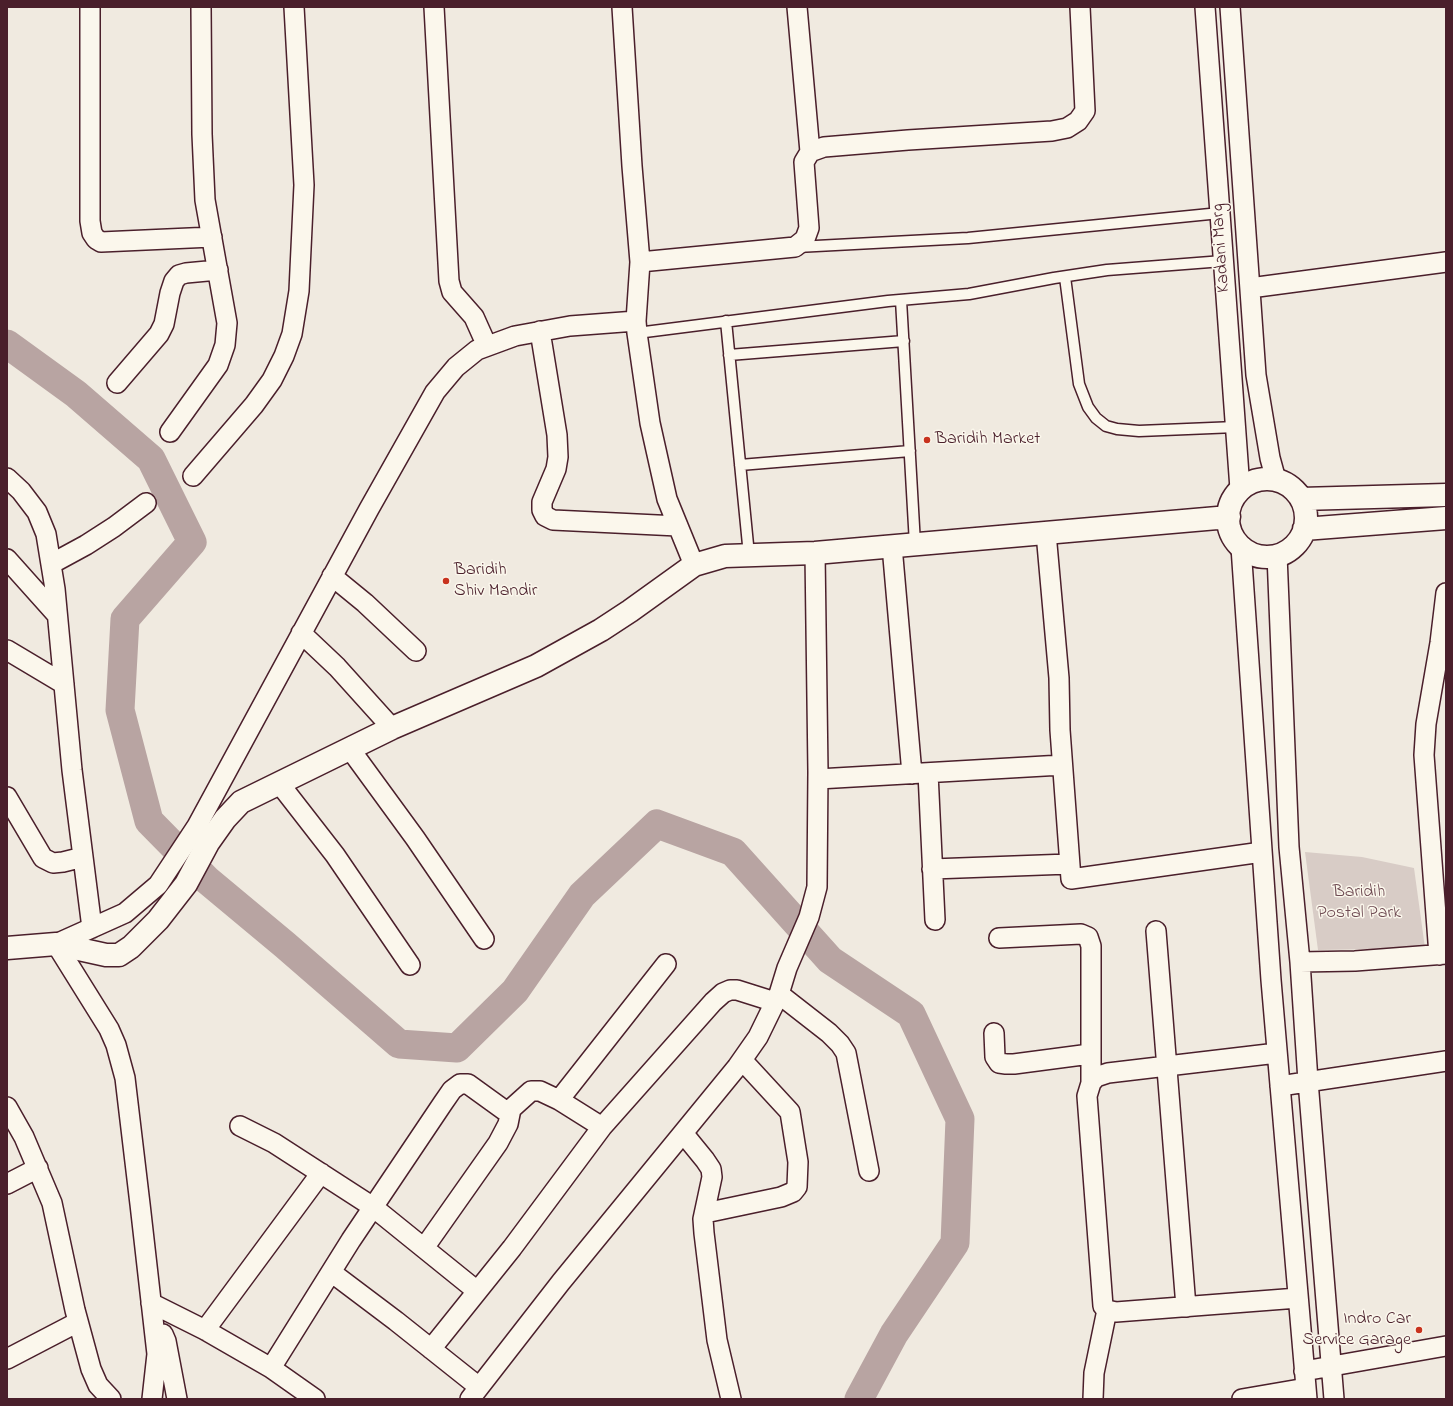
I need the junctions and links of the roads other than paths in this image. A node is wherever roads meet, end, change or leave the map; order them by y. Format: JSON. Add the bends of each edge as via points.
{"nodes":[{"id":1,"x":90,"y":7,"type":"edge"},
{"id":2,"x":201,"y":7,"type":"edge"},
{"id":3,"x":294,"y":7,"type":"edge"},
{"id":4,"x":434,"y":7,"type":"edge"},
{"id":5,"x":622,"y":7,"type":"edge"},
{"id":6,"x":797,"y":7,"type":"edge"},
{"id":7,"x":1080,"y":7,"type":"edge"},
{"id":8,"x":1205,"y":7,"type":"edge"},
{"id":9,"x":1230,"y":7,"type":"edge"},
{"id":10,"x":810,"y":152,"type":"junction"},
{"id":11,"x":1220,"y":213,"type":"junction"},
{"id":12,"x":212,"y":237,"type":"junction"},
{"id":13,"x":794,"y":247,"type":"junction"},
{"id":14,"x":1223,"y":261,"type":"junction"},
{"id":15,"x":640,"y":262,"type":"junction"},
{"id":16,"x":1446,"y":262,"type":"edge"},
{"id":17,"x":218,"y":270,"type":"junction"},
{"id":18,"x":1065,"y":277,"type":"junction"},
{"id":19,"x":1250,"y":288,"type":"junction"},
{"id":20,"x":901,"y":300,"type":"junction"},
{"id":21,"x":726,"y":321,"type":"junction"},
{"id":22,"x":637,"y":327,"type":"junction"},
{"id":23,"x":540,"y":331,"type":"junction"},
{"id":24,"x":904,"y":341,"type":"junction"},
{"id":25,"x":487,"y":346,"type":"junction"},
{"id":26,"x":729,"y":355,"type":"junction"},
{"id":27,"x":117,"y":383,"type":"dead end"},
{"id":28,"x":1236,"y":427,"type":"junction"},
{"id":29,"x":170,"y":432,"type":"dead end"},
{"id":30,"x":910,"y":451,"type":"junction"},
{"id":31,"x":740,"y":464,"type":"junction"},
{"id":32,"x":193,"y":476,"type":"dead end"},
{"id":33,"x":7,"y":478,"type":"edge"},
{"id":34,"x":1276,"y":480,"type":"junction"},
{"id":35,"x":1240,"y":490,"type":"junction"},
{"id":36,"x":1446,"y":495,"type":"edge"},
{"id":37,"x":1301,"y":499,"type":"junction"},
{"id":38,"x":146,"y":503,"type":"dead end"},
{"id":39,"x":1229,"y":517,"type":"junction"},
{"id":40,"x":1446,"y":518,"type":"edge"},
{"id":41,"x":678,"y":526,"type":"junction"},
{"id":42,"x":1304,"y":529,"type":"junction"},
{"id":43,"x":1046,"y":533,"type":"junction"},
{"id":44,"x":915,"y":544,"type":"junction"},
{"id":45,"x":892,"y":546,"type":"junction"},
{"id":46,"x":1241,"y":547,"type":"junction"},
{"id":47,"x":814,"y":553,"type":"junction"},
{"id":48,"x":749,"y":555,"type":"junction"},
{"id":49,"x":1277,"y":555,"type":"junction"},
{"id":50,"x":7,"y":559,"type":"edge"},
{"id":51,"x":51,"y":564,"type":"junction"},
{"id":52,"x":694,"y":565,"type":"junction"},
{"id":53,"x":332,"y":576,"type":"junction"},
{"id":54,"x":1446,"y":593,"type":"edge"},
{"id":55,"x":58,"y":615,"type":"junction"},
{"id":56,"x":301,"y":633,"type":"junction"},
{"id":57,"x":7,"y":650,"type":"edge"},
{"id":58,"x":416,"y":651,"type":"dead end"},
{"id":59,"x":64,"y":684,"type":"junction"},
{"id":60,"x":392,"y":728,"type":"junction"},
{"id":61,"x":350,"y":749,"type":"junction"},
{"id":62,"x":1062,"y":765,"type":"junction"},
{"id":63,"x":920,"y":773,"type":"junction"},
{"id":64,"x":818,"y":779,"type":"junction"},
{"id":65,"x":280,"y":783,"type":"junction"},
{"id":66,"x":7,"y":797,"type":"edge"},
{"id":67,"x":202,"y":835,"type":"junction"},
{"id":68,"x":1262,"y":852,"type":"junction"},
{"id":69,"x":83,"y":857,"type":"junction"},
{"id":70,"x":1069,"y":864,"type":"junction"},
{"id":71,"x":932,"y":870,"type":"junction"},
{"id":72,"x":935,"y":920,"type":"dead end"},
{"id":73,"x":92,"y":928,"type":"junction"},
{"id":74,"x":1156,"y":931,"type":"dead end"},
{"id":75,"x":999,"y":938,"type":"dead end"},
{"id":76,"x":484,"y":939,"type":"dead end"},
{"id":77,"x":56,"y":944,"type":"junction"},
{"id":78,"x":7,"y":948,"type":"edge"},
{"id":79,"x":1443,"y":955,"type":"edge"},
{"id":80,"x":1300,"y":962,"type":"junction"},
{"id":81,"x":666,"y":964,"type":"dead end"},
{"id":82,"x":410,"y":965,"type":"dead end"},
{"id":83,"x":777,"y":998,"type":"junction"},
{"id":84,"x":994,"y":1033,"type":"dead end"},
{"id":85,"x":1277,"y":1053,"type":"junction"},
{"id":86,"x":1090,"y":1054,"type":"junction"},
{"id":87,"x":742,"y":1060,"type":"junction"},
{"id":88,"x":1446,"y":1061,"type":"edge"},
{"id":89,"x":1166,"y":1065,"type":"junction"},
{"id":90,"x":1308,"y":1081,"type":"junction"},
{"id":91,"x":1091,"y":1083,"type":"junction"},
{"id":92,"x":1280,"y":1086,"type":"junction"},
{"id":93,"x":559,"y":1100,"type":"junction"},
{"id":94,"x":7,"y":1107,"type":"edge"},
{"id":95,"x":511,"y":1109,"type":"junction"},
{"id":96,"x":240,"y":1126,"type":"dead end"},
{"id":97,"x":602,"y":1127,"type":"junction"},
{"id":98,"x":683,"y":1133,"type":"junction"},
{"id":99,"x":38,"y":1168,"type":"junction"},
{"id":100,"x":869,"y":1171,"type":"dead end"},
{"id":101,"x":321,"y":1173,"type":"junction"},
{"id":102,"x":7,"y":1184,"type":"edge"},
{"id":103,"x":373,"y":1207,"type":"junction"},
{"id":104,"x":705,"y":1213,"type":"junction"},
{"id":105,"x":424,"y":1248,"type":"junction"},
{"id":106,"x":331,"y":1272,"type":"junction"},
{"id":107,"x":477,"y":1291,"type":"junction"},
{"id":108,"x":1298,"y":1298,"type":"junction"},
{"id":109,"x":151,"y":1303,"type":"junction"},
{"id":110,"x":1186,"y":1307,"type":"junction"},
{"id":111,"x":1107,"y":1310,"type":"junction"},
{"id":112,"x":78,"y":1322,"type":"junction"},
{"id":113,"x":205,"y":1330,"type":"junction"},
{"id":114,"x":1446,"y":1346,"type":"edge"},
{"id":115,"x":431,"y":1349,"type":"junction"},
{"id":116,"x":7,"y":1359,"type":"edge"},
{"id":117,"x":1332,"y":1366,"type":"junction"},
{"id":118,"x":271,"y":1368,"type":"junction"},
{"id":119,"x":1306,"y":1386,"type":"edge"},
{"id":120,"x":474,"y":1393,"type":"edge"},
{"id":121,"x":111,"y":1399,"type":"edge"},
{"id":122,"x":152,"y":1399,"type":"edge"},
{"id":123,"x":177,"y":1399,"type":"edge"},
{"id":124,"x":315,"y":1399,"type":"edge"},
{"id":125,"x":731,"y":1399,"type":"edge"},
{"id":126,"x":1093,"y":1399,"type":"edge"},
{"id":127,"x":1242,"y":1399,"type":"edge"},
{"id":128,"x":1334,"y":1399,"type":"edge"}],
"edges":[{"from":1,"to":12,"type":"street","via":[[92,233],[101,242]]},
{"from":2,"to":12,"type":"street","via":[[205,200]]},
{"from":3,"to":32,"type":"street","via":[[304,185],[299,290],[292,334],[272,380]]},
{"from":4,"to":25,"type":"street","via":[[449,281],[452,292],[474,317]]},
{"from":5,"to":15,"type":"street"},
{"from":6,"to":10,"type":"street"},
{"from":7,"to":10,"type":"street","via":[[1085,111],[1078,121],[1067,128],[824,146]]},
{"from":8,"to":11,"type":"street","name":"Kadani Marg"},
{"from":9,"to":19,"type":"street","name":"Kadani Marg"},
{"from":10,"to":13,"type":"street","via":[[804,162],[809,228],[805,239]]},
{"from":11,"to":13,"type":"lane","via":[[968,238]]},
{"from":11,"to":14,"type":"street","name":"Kadani Marg"},
{"from":12,"to":17,"type":"street"},
{"from":13,"to":15,"type":"street"},
{"from":14,"to":18,"type":"lane","via":[[1107,270]]},
{"from":14,"to":28,"type":"street","name":"Kadani Marg"},
{"from":15,"to":22,"type":"street"},
{"from":16,"to":19,"type":"street"},
{"from":17,"to":27,"type":"street","via":[[186,273],[174,281],[160,334]]},
{"from":17,"to":29,"type":"street","via":[[227,323],[225,345],[218,365]]},
{"from":18,"to":20,"type":"lane","via":[[969,294]]},
{"from":18,"to":28,"type":"lane","via":[[1079,384],[1088,407],[1096,418],[1106,426],[1124,430]]},
{"from":19,"to":34,"type":"street","name":"Kadani Marg","via":[[1256,375]]},
{"from":20,"to":21,"type":"lane"},
{"from":20,"to":24,"type":"lane"},
{"from":21,"to":22,"type":"lane"},
{"from":21,"to":26,"type":"lane"},
{"from":22,"to":23,"type":"street","via":[[570,326]]},
{"from":22,"to":41,"type":"street","via":[[650,423],[667,499]]},
{"from":23,"to":25,"type":"street"},
{"from":23,"to":41,"type":"street","via":[[557,435],[558,457],[556,469],[542,502],[545,516],[553,520]]},
{"from":24,"to":26,"type":"lane"},
{"from":24,"to":30,"type":"lane"},
{"from":25,"to":53,"type":"street","via":[[477,350],[456,367],[435,392]]},
{"from":26,"to":31,"type":"lane"},
{"from":28,"to":35,"type":"street","name":"Kadani Marg"},
{"from":30,"to":31,"type":"lane"},
{"from":30,"to":44,"type":"lane"},
{"from":31,"to":48,"type":"lane"},
{"from":33,"to":51,"type":"street","via":[[37,512],[46,534]]},
{"from":34,"to":35,"type":"street","via":[[1263,479],[1251,482]]},
{"from":34,"to":37,"type":"street","via":[[1288,484]]},
{"from":35,"to":39,"type":"street","via":[[1233,500]]},
{"from":36,"to":37,"type":"street"},
{"from":37,"to":42,"type":"street","via":[[1306,517]]},
{"from":38,"to":51,"type":"street","via":[[86,545]]},
{"from":39,"to":43,"type":"street"},
{"from":39,"to":46,"type":"street","via":[[1233,537]]},
{"from":40,"to":42,"type":"street"},
{"from":41,"to":52,"type":"street"},
{"from":42,"to":49,"type":"street","via":[[1298,541],[1289,550]]},
{"from":43,"to":44,"type":"street"},
{"from":43,"to":62,"type":"street","via":[[1059,678]]},
{"from":44,"to":45,"type":"street"},
{"from":45,"to":47,"type":"street"},
{"from":45,"to":63,"type":"street"},
{"from":46,"to":49,"type":"street","via":[[1252,554]]},
{"from":46,"to":68,"type":"street"},
{"from":47,"to":48,"type":"street"},
{"from":47,"to":64,"type":"street"},
{"from":48,"to":52,"type":"street","via":[[725,556]]},
{"from":49,"to":80,"type":"street","via":[[1289,847]]},
{"from":50,"to":55,"type":"street"},
{"from":51,"to":55,"type":"street"},
{"from":52,"to":60,"type":"street","via":[[630,612],[536,666]]},
{"from":53,"to":56,"type":"street"},
{"from":53,"to":58,"type":"street"},
{"from":54,"to":79,"type":"street","via":[[1426,724],[1424,755]]},
{"from":55,"to":59,"type":"street"},
{"from":56,"to":60,"type":"street","via":[[337,666]]},
{"from":56,"to":67,"type":"street"},
{"from":57,"to":59,"type":"street"},
{"from":59,"to":69,"type":"street"},
{"from":60,"to":61,"type":"street"},
{"from":61,"to":65,"type":"street"},
{"from":61,"to":76,"type":"street"},
{"from":62,"to":63,"type":"street"},
{"from":62,"to":70,"type":"street"},
{"from":63,"to":64,"type":"street"},
{"from":63,"to":71,"type":"street"},
{"from":64,"to":83,"type":"street","via":[[817,887],[809,918]]},
{"from":65,"to":67,"type":"street","via":[[241,802],[225,819]]},
{"from":65,"to":82,"type":"street","via":[[335,855]]},
{"from":66,"to":69,"type":"street","via":[[43,858],[63,862]]},
{"from":67,"to":73,"type":"street","via":[[158,885],[125,913]]},
{"from":67,"to":77,"type":"street","via":[[186,884],[158,920],[131,947],[119,955],[106,955]]},
{"from":68,"to":70,"type":"street","via":[[1071,879]]},
{"from":68,"to":85,"type":"street"},
{"from":69,"to":73,"type":"street"},
{"from":70,"to":71,"type":"street"},
{"from":71,"to":72,"type":"street"},
{"from":73,"to":77,"type":"street"},
{"from":74,"to":89,"type":"street"},
{"from":75,"to":86,"type":"street","via":[[1082,934],[1088,937],[1091,946]]},
{"from":77,"to":78,"type":"street"},
{"from":77,"to":109,"type":"street","via":[[109,1029],[125,1078]]},
{"from":79,"to":80,"type":"street"},
{"from":80,"to":90,"type":"street"},
{"from":81,"to":93,"type":"street"},
{"from":83,"to":87,"type":"street","via":[[758,1037]]},
{"from":83,"to":97,"type":"street","via":[[737,990],[723,994],[713,1002]]},
{"from":83,"to":100,"type":"street","via":[[829,1033],[846,1053]]},
{"from":84,"to":86,"type":"street","via":[[995,1057],[999,1063],[1014,1064]]},
{"from":85,"to":89,"type":"street"},
{"from":85,"to":92,"type":"street"},
{"from":86,"to":91,"type":"street"},
{"from":87,"to":98,"type":"street"},
{"from":87,"to":104,"type":"street","via":[[790,1112],[798,1162],[797,1187],[782,1197]]},
{"from":88,"to":90,"type":"street"},
{"from":89,"to":91,"type":"street","via":[[1108,1073],[1096,1077]]},
{"from":89,"to":110,"type":"street"},
{"from":90,"to":92,"type":"street"},
{"from":90,"to":117,"type":"street"},
{"from":91,"to":111,"type":"street","via":[[1087,1096],[1103,1306]]},
{"from":92,"to":108,"type":"street"},
{"from":93,"to":95,"type":"street","via":[[540,1091],[531,1092]]},
{"from":93,"to":97,"type":"street"},
{"from":94,"to":99,"type":"street"},
{"from":95,"to":103,"type":"street","via":[[504,1110],[468,1084],[460,1084],[452,1090]]},
{"from":95,"to":105,"type":"street","via":[[508,1124],[498,1143]]},
{"from":96,"to":101,"type":"street","via":[[274,1143]]},
{"from":97,"to":107,"type":"street"},
{"from":98,"to":104,"type":"street","via":[[711,1169],[712,1177]]},
{"from":98,"to":120,"type":"street"},
{"from":99,"to":102,"type":"street"},
{"from":99,"to":112,"type":"street","via":[[52,1203]]},
{"from":101,"to":103,"type":"street"},
{"from":101,"to":113,"type":"street"},
{"from":103,"to":105,"type":"street"},
{"from":103,"to":106,"type":"street"},
{"from":104,"to":125,"type":"street","via":[[704,1233],[712,1305]]},
{"from":105,"to":107,"type":"street"},
{"from":106,"to":115,"type":"street"},
{"from":106,"to":118,"type":"street"},
{"from":107,"to":115,"type":"street"},
{"from":108,"to":110,"type":"street"},
{"from":108,"to":119,"type":"street"},
{"from":109,"to":113,"type":"street"},
{"from":109,"to":122,"type":"street","via":[[157,1354]]},
{"from":109,"to":123,"type":"street","via":[[166,1341]]},
{"from":110,"to":111,"type":"street","via":[[1116,1312]]},
{"from":111,"to":126,"type":"street","via":[[1094,1373]]},
{"from":112,"to":116,"type":"street"},
{"from":112,"to":121,"type":"street","via":[[98,1386]]},
{"from":113,"to":118,"type":"street"},
{"from":114,"to":117,"type":"street"},
{"from":115,"to":120,"type":"street"},
{"from":117,"to":119,"type":"street"},
{"from":117,"to":128,"type":"street"},
{"from":118,"to":124,"type":"street"},
{"from":119,"to":127,"type":"street"}]}
